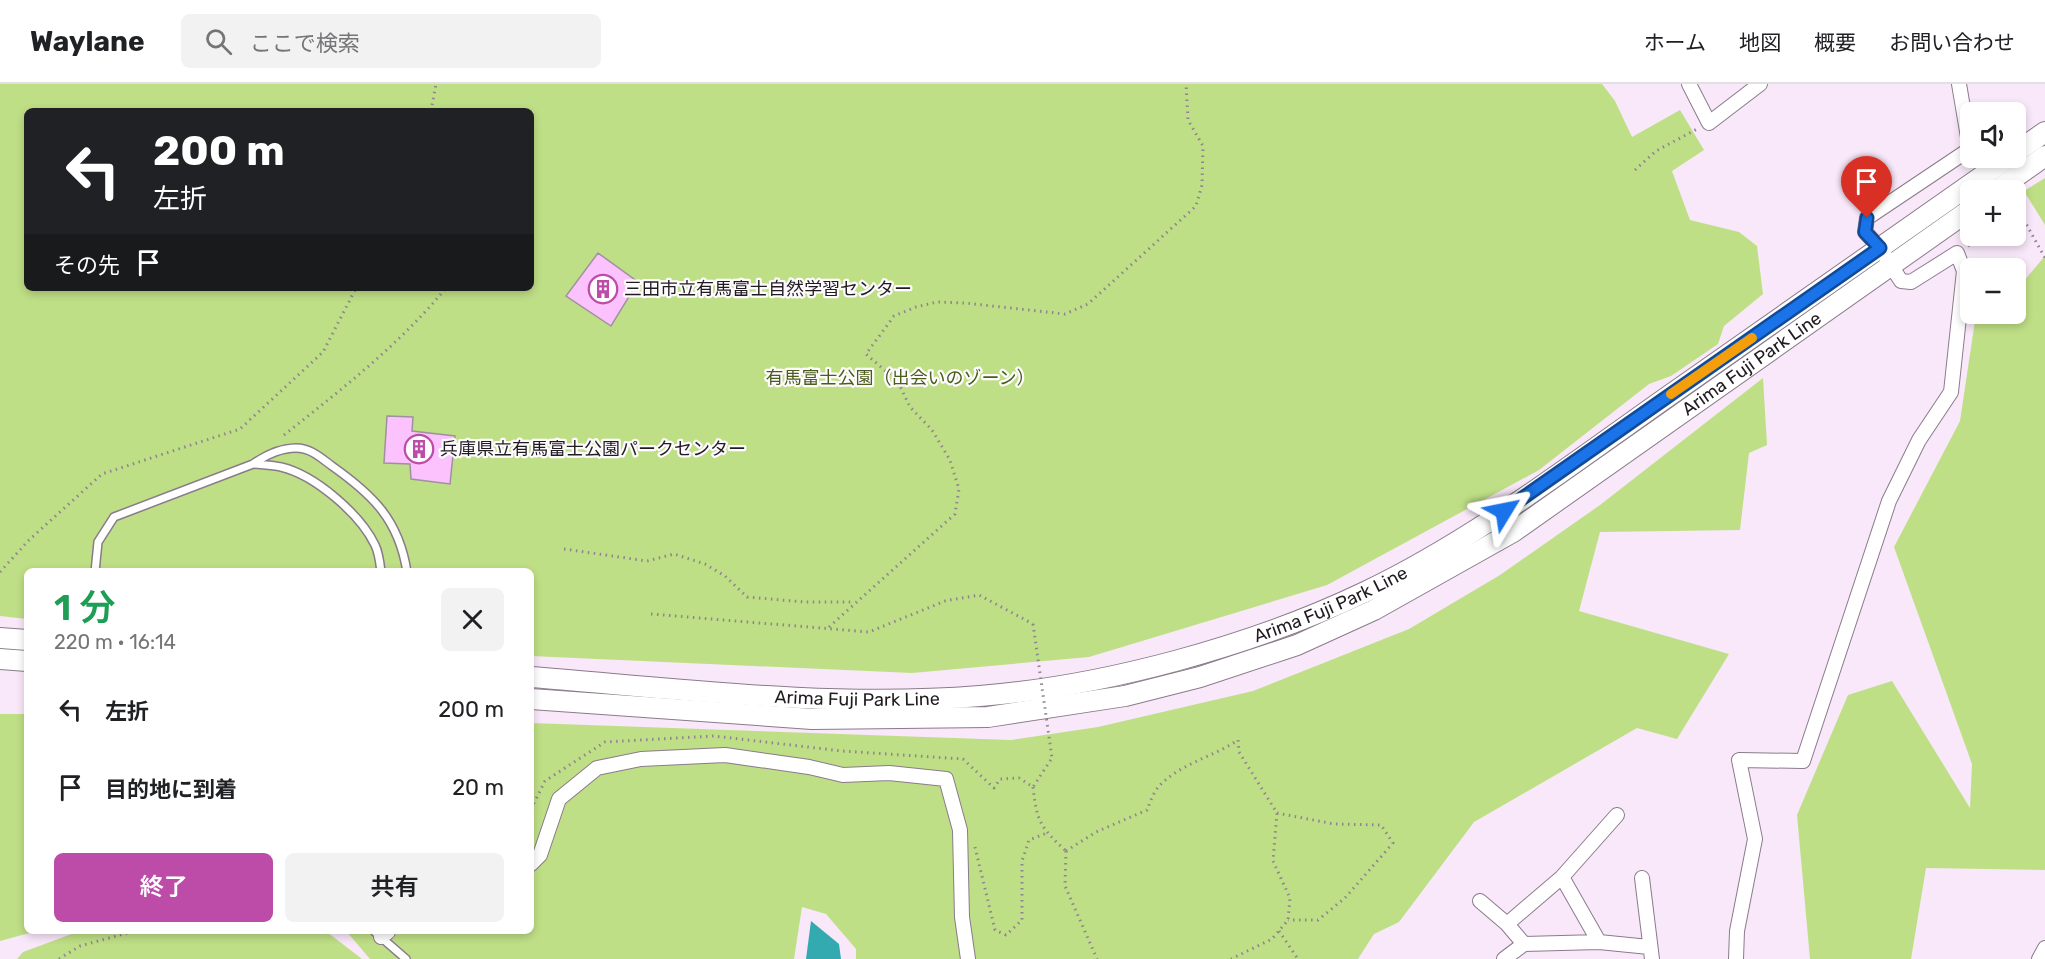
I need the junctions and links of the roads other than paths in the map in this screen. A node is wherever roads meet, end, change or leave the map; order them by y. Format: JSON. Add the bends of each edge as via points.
{"nodes":[{"id":1,"x":1689,"y":84,"type":"edge"},
{"id":2,"x":1760,"y":84,"type":"edge"},
{"id":3,"x":1959,"y":84,"type":"edge"},
{"id":4,"x":2045,"y":132,"type":"edge"},
{"id":5,"x":2026,"y":145,"type":"edge"},
{"id":6,"x":2045,"y":156,"type":"edge"},
{"id":7,"x":1994,"y":168,"type":"edge"},
{"id":8,"x":2011,"y":180,"type":"edge"},
{"id":9,"x":1960,"y":217,"type":"edge"},
{"id":10,"x":1880,"y":248,"type":"junction"},
{"id":11,"x":1891,"y":265,"type":"junction"},
{"id":12,"x":253,"y":464,"type":"junction"},
{"id":13,"x":95,"y":568,"type":"edge"},
{"id":14,"x":380,"y":568,"type":"edge"},
{"id":15,"x":406,"y":568,"type":"edge"},
{"id":16,"x":0,"y":638,"type":"edge"},
{"id":17,"x":24,"y":640,"type":"edge"},
{"id":18,"x":0,"y":659,"type":"edge"},
{"id":19,"x":24,"y":662,"type":"edge"},
{"id":20,"x":534,"y":677,"type":"edge"},
{"id":21,"x":534,"y":699,"type":"edge"},
{"id":22,"x":1617,"y":815,"type":"dead end"},
{"id":23,"x":534,"y":861,"type":"edge"},
{"id":24,"x":1562,"y":877,"type":"junction"},
{"id":25,"x":1642,"y":878,"type":"dead end"},
{"id":26,"x":1480,"y":901,"type":"dead end"},
{"id":27,"x":1507,"y":924,"type":"junction"},
{"id":28,"x":381,"y":934,"type":"edge"},
{"id":29,"x":1599,"y":942,"type":"junction"},
{"id":30,"x":1524,"y":944,"type":"junction"},
{"id":31,"x":2045,"y":948,"type":"edge"},
{"id":32,"x":1650,"y":953,"type":"edge"},
{"id":33,"x":406,"y":959,"type":"edge"},
{"id":34,"x":968,"y":959,"type":"edge"},
{"id":35,"x":1504,"y":959,"type":"edge"},
{"id":36,"x":1736,"y":959,"type":"edge"},
{"id":37,"x":2039,"y":959,"type":"edge"}],
"edges":[{"from":1,"to":2,"type":"street","via":[[1709,123]]},
{"from":3,"to":10,"type":"street","via":[[1970,149],[1867,218],[1865,232]]},
{"from":4,"to":5,"type":"main road"},
{"from":6,"to":8,"type":"main road"},
{"from":7,"to":10,"type":"main road","name":"Arima Fuji Park Line"},
{"from":9,"to":11,"type":"main road","name":"Arima Fuji Park Line"},
{"from":10,"to":11,"type":"street"},
{"from":10,"to":20,"type":"main road","name":"Arima Fuji Park Line","via":[[1504,511],[1367,591],[1290,625],[1123,673],[984,696],[814,700]]},
{"from":11,"to":21,"type":"main road","name":"Arima Fuji Park Line","via":[[1513,532],[1374,610],[1298,645],[1200,677],[1125,696],[988,717],[812,719]]},
{"from":11,"to":36,"type":"street","via":[[1901,281],[1911,282],[1957,253],[1964,271],[1951,392],[1919,440],[1889,501],[1803,761],[1739,760],[1755,839],[1737,931]]},
{"from":12,"to":13,"type":"lane","via":[[114,517],[98,542]]},
{"from":12,"to":14,"type":"lane","via":[[281,467],[303,475],[349,509],[376,546]]},
{"from":12,"to":15,"type":"lane","via":[[266,455],[297,448],[319,456],[363,487],[389,518]]},
{"from":16,"to":17,"type":"main road"},
{"from":18,"to":19,"type":"main road"},
{"from":22,"to":24,"type":"street"},
{"from":23,"to":34,"type":"street","via":[[540,855],[559,799],[597,768],[641,759],[725,755],[843,775],[889,773],[946,778],[960,830]]},
{"from":24,"to":27,"type":"street"},
{"from":24,"to":29,"type":"street"},
{"from":25,"to":32,"type":"street"},
{"from":26,"to":27,"type":"street"},
{"from":27,"to":30,"type":"street"},
{"from":28,"to":33,"type":"lane"},
{"from":29,"to":30,"type":"street"},
{"from":29,"to":32,"type":"street"},
{"from":30,"to":35,"type":"street"},
{"from":31,"to":37,"type":"street"}]}
